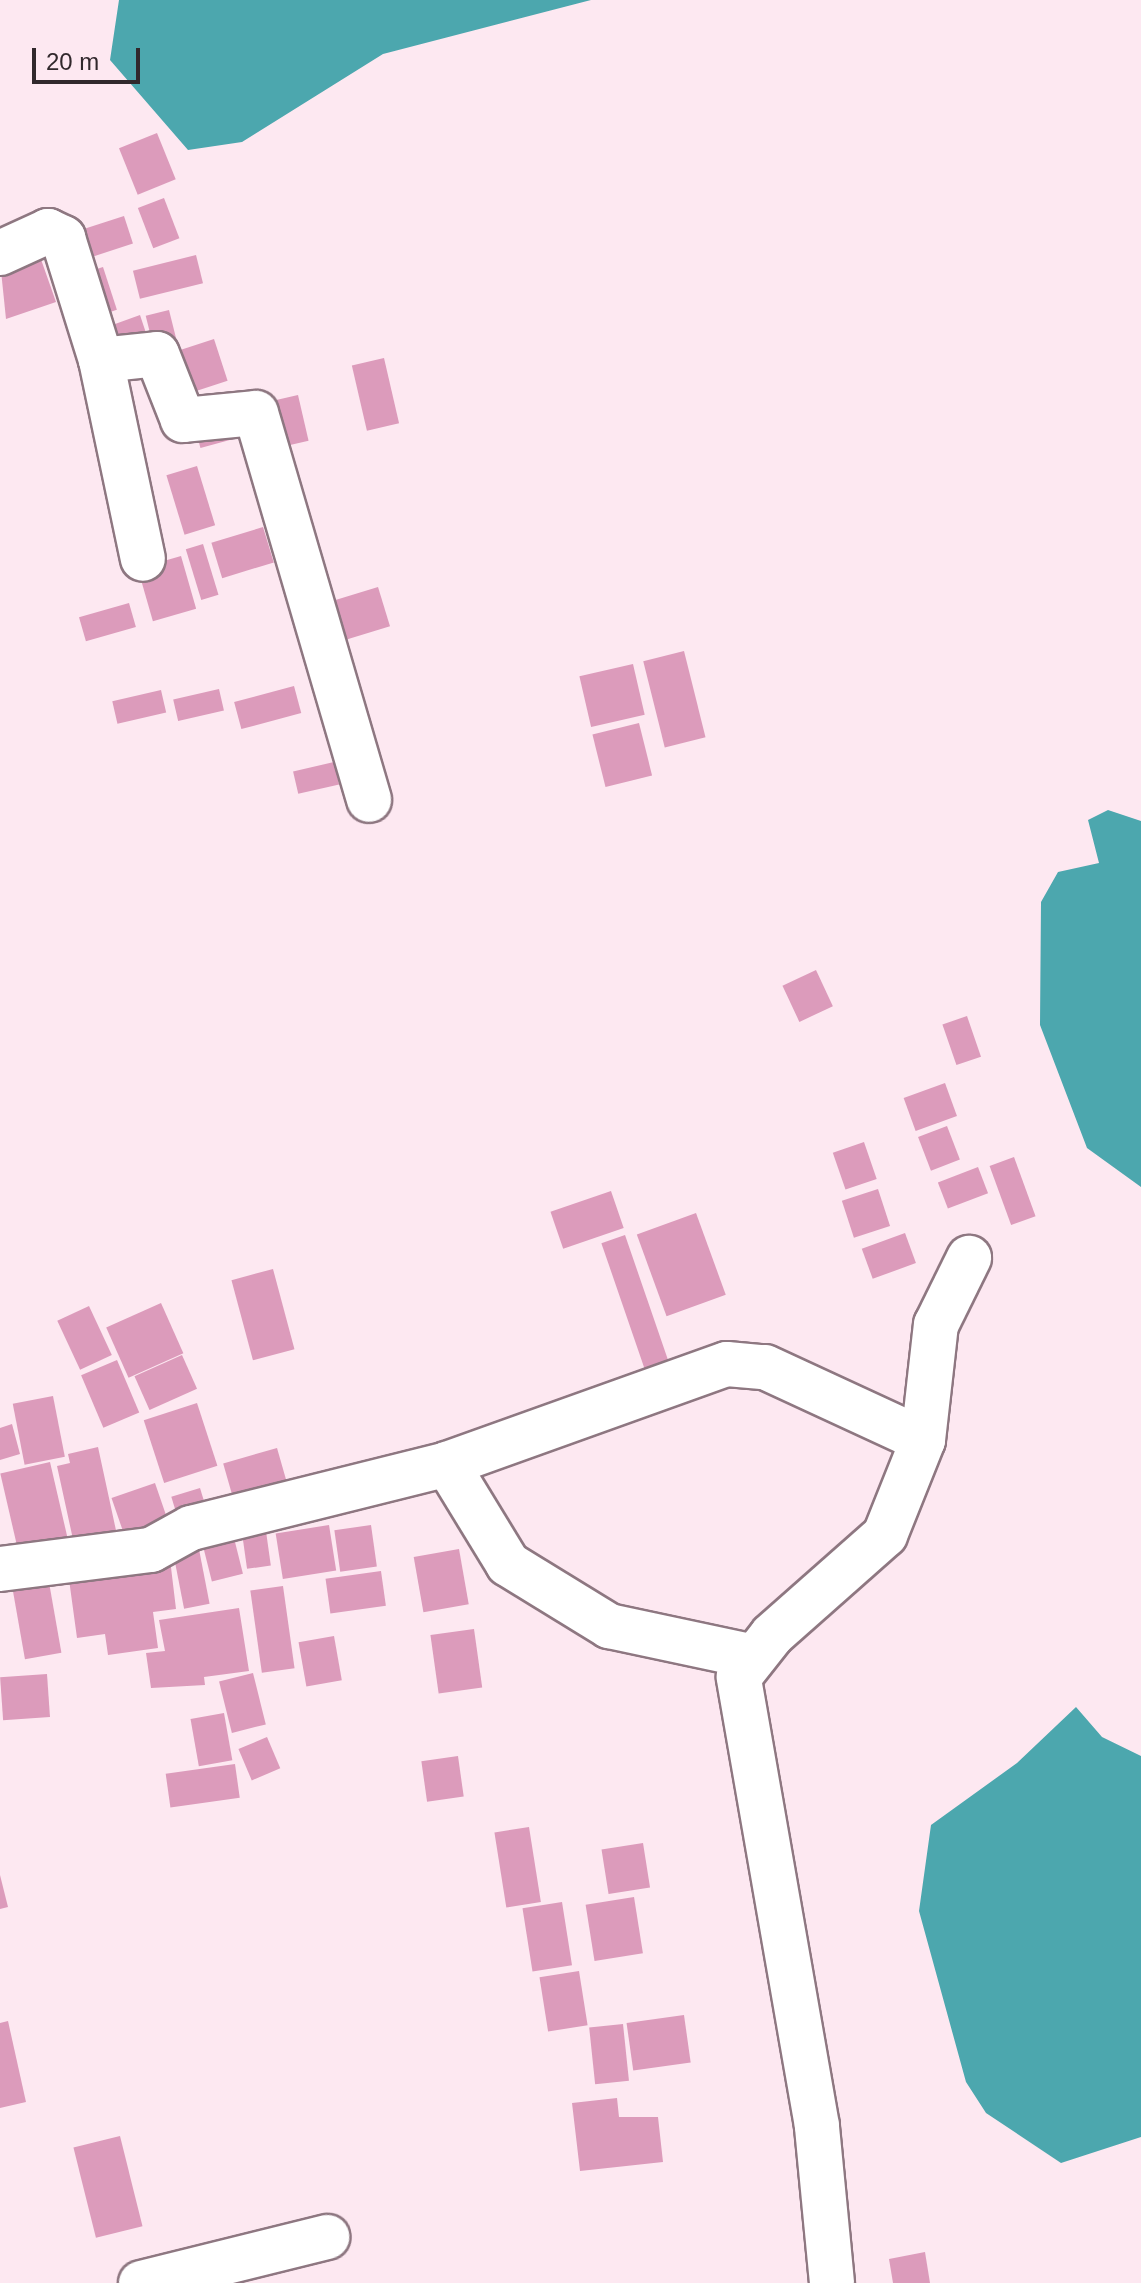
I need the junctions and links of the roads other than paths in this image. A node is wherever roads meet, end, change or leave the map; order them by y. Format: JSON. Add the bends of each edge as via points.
{"nodes":[{"id":1,"x":0,"y":253,"type":"edge"},
{"id":2,"x":101,"y":360,"type":"junction"},
{"id":3,"x":143,"y":559,"type":"dead end"},
{"id":4,"x":369,"y":800,"type":"dead end"},
{"id":5,"x":969,"y":1258,"type":"dead end"},
{"id":6,"x":923,"y":1440,"type":"junction"},
{"id":7,"x":447,"y":1464,"type":"junction"},
{"id":8,"x":0,"y":1569,"type":"edge"},
{"id":9,"x":750,"y":1656,"type":"junction"},
{"id":10,"x":327,"y":2237,"type":"dead end"},
{"id":11,"x":141,"y":2283,"type":"edge"},
{"id":12,"x":832,"y":2283,"type":"edge"}],
"edges":[{"from":1,"to":2,"type":"street","via":[[56,231]]},
{"from":2,"to":3,"type":"street"},
{"from":2,"to":4,"type":"street","via":[[157,354],[183,420],[256,413]]},
{"from":5,"to":6,"type":"street","via":[[936,1325]]},
{"from":6,"to":7,"type":"street","via":[[747,1363]]},
{"from":6,"to":9,"type":"street","via":[[885,1535]]},
{"from":7,"to":8,"type":"street","via":[[191,1528],[151,1550]]},
{"from":7,"to":9,"type":"street","via":[[508,1564],[609,1626]]},
{"from":9,"to":12,"type":"street","via":[[739,1677],[740,1701],[817,2126]]},
{"from":10,"to":11,"type":"street"}]}
